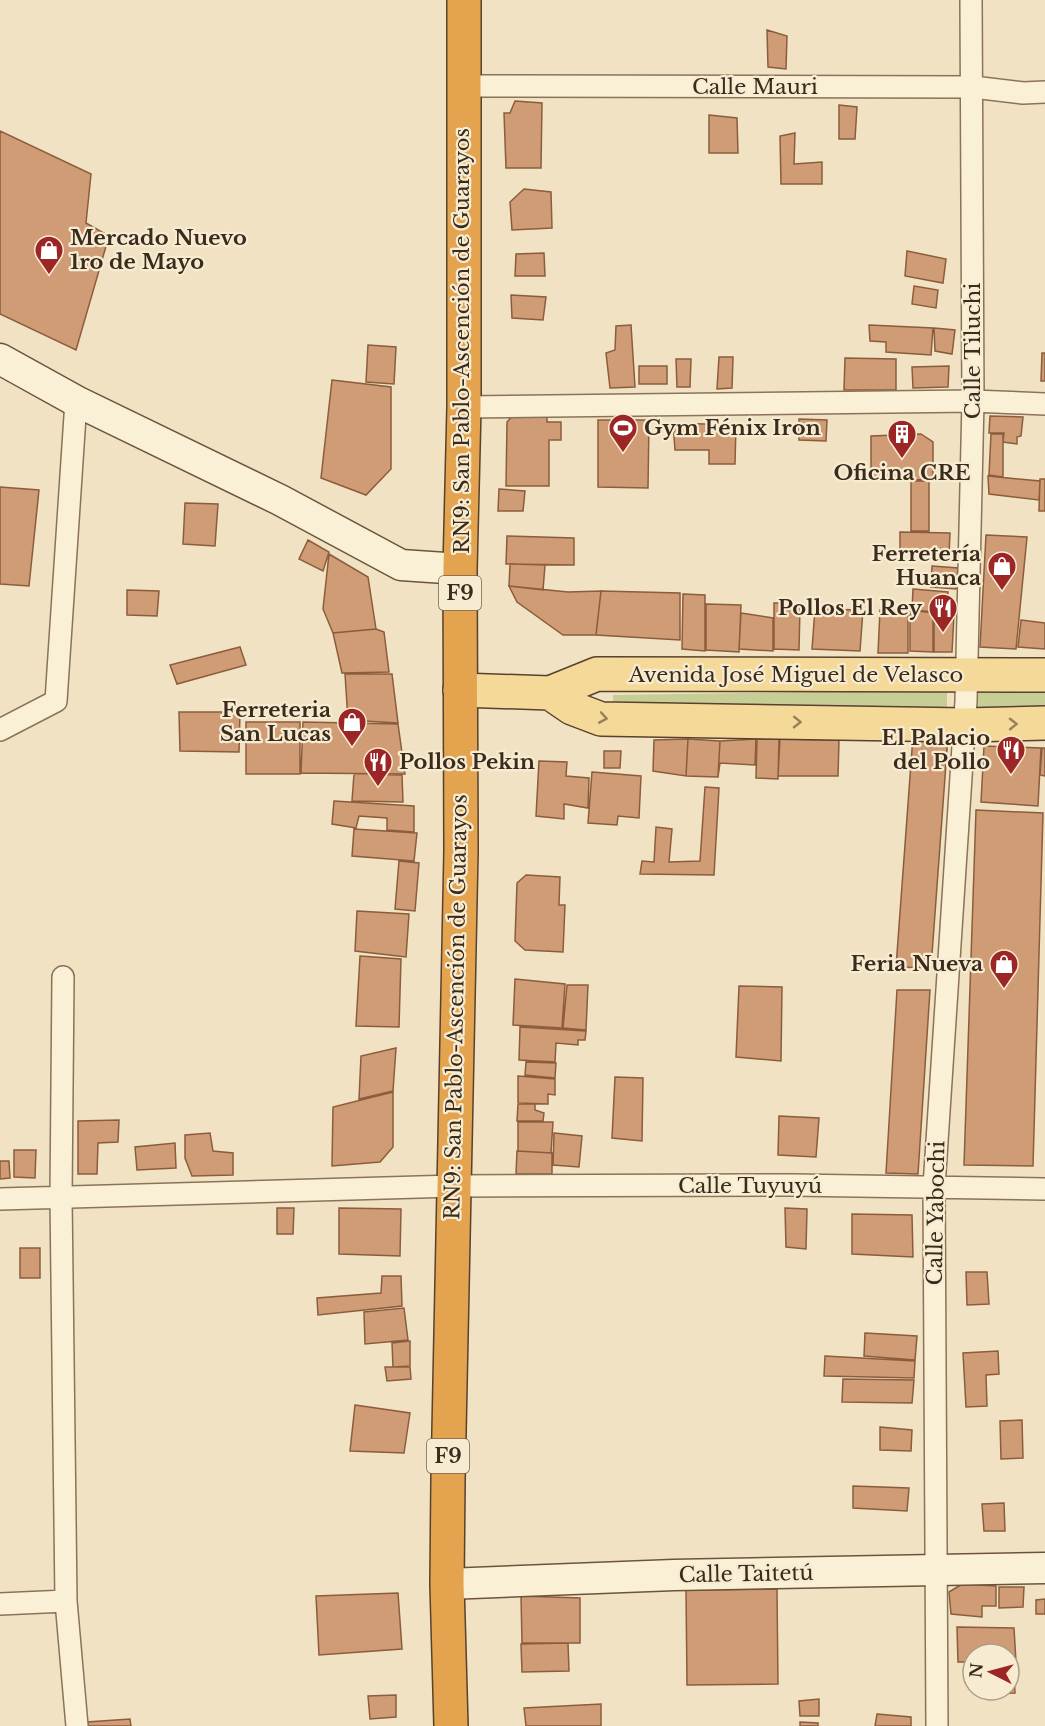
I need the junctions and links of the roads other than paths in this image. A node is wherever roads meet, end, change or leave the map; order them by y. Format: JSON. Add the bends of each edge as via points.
{"nodes":[{"id":1,"x":464,"y":0,"type":"edge"},
{"id":2,"x":971,"y":0,"type":"edge"},
{"id":3,"x":464,"y":86,"type":"junction"},
{"id":4,"x":973,"y":87,"type":"junction"},
{"id":5,"x":1045,"y":92,"type":"edge"},
{"id":6,"x":0,"y":359,"type":"edge"},
{"id":7,"x":76,"y":401,"type":"junction"},
{"id":8,"x":973,"y":401,"type":"junction"},
{"id":9,"x":1045,"y":404,"type":"edge"},
{"id":10,"x":464,"y":407,"type":"junction"},
{"id":11,"x":460,"y":568,"type":"junction"},
{"id":12,"x":1045,"y":675,"type":"edge"},
{"id":13,"x":460,"y":690,"type":"junction"},
{"id":14,"x":550,"y":693,"type":"junction"},
{"id":15,"x":966,"y":700,"type":"junction"},
{"id":16,"x":1045,"y":723,"type":"edge"},
{"id":17,"x":0,"y":730,"type":"edge"},
{"id":18,"x":63,"y":977,"type":"dead end"},
{"id":19,"x":454,"y":1186,"type":"junction"},
{"id":20,"x":934,"y":1187,"type":"junction"},
{"id":21,"x":1045,"y":1189,"type":"edge"},
{"id":22,"x":61,"y":1197,"type":"junction"},
{"id":23,"x":0,"y":1199,"type":"edge"},
{"id":24,"x":1045,"y":1568,"type":"edge"},
{"id":25,"x":936,"y":1570,"type":"junction"},
{"id":26,"x":447,"y":1584,"type":"junction"},
{"id":27,"x":66,"y":1601,"type":"junction"},
{"id":28,"x":0,"y":1604,"type":"edge"},
{"id":29,"x":77,"y":1726,"type":"edge"},
{"id":30,"x":451,"y":1726,"type":"edge"},
{"id":31,"x":937,"y":1726,"type":"edge"}],
"edges":[{"from":1,"to":3,"type":"highway","name":"RN9: San Pablo-Ascención de Guarayos","number":"F9"},
{"from":2,"to":4,"type":"street","name":"Calle Tiluchi"},
{"from":3,"to":4,"type":"street","name":"Calle Mauri"},
{"from":3,"to":10,"type":"highway","name":"RN9: San Pablo-Ascención de Guarayos","number":"F9"},
{"from":4,"to":5,"type":"street","name":"Calle Mauri"},
{"from":4,"to":8,"type":"street","name":"Calle Tiluchi"},
{"from":6,"to":7,"type":"street"},
{"from":7,"to":11,"type":"street","via":[[280,500],[401,565]]},
{"from":7,"to":17,"type":"street","via":[[56,701]]},
{"from":8,"to":9,"type":"street"},
{"from":8,"to":10,"type":"street"},
{"from":8,"to":15,"type":"street","name":"Calle Tiluchi"},
{"from":10,"to":11,"type":"highway","name":"RN9: San Pablo-Ascención de Guarayos","number":"F9"},
{"from":11,"to":13,"type":"highway","name":"RN9: San Pablo-Ascención de Guarayos","number":"F9"},
{"from":12,"to":15,"type":"main road","name":"Avenida José Miguel de Velasco"},
{"from":13,"to":14,"type":"main road","name":"Avenida José Miguel de Velasco"},
{"from":13,"to":19,"type":"highway","name":"RN9: San Pablo-Ascención de Guarayos","number":"F9"},
{"from":14,"to":15,"type":"main road","name":"Avenida José Miguel de Velasco","via":[[597,674]]},
{"from":14,"to":15,"type":"main road","name":"Avenida José Miguel de Velasco","one_way":true,"via":[[572,708],[601,719]]},
{"from":15,"to":16,"type":"main road","name":"Avenida José Miguel de Velasco","one_way":true},
{"from":15,"to":20,"type":"street","name":"Calle Yabochi"},
{"from":18,"to":22,"type":"street"},
{"from":19,"to":20,"type":"street","name":"Calle Tuyuyú"},
{"from":19,"to":22,"type":"street","name":"Calle Tuyuyú"},
{"from":19,"to":26,"type":"highway","name":"RN9: San Pablo-Ascención de Guarayos","number":"F9"},
{"from":20,"to":21,"type":"street","name":"Calle Tuyuyú"},
{"from":20,"to":25,"type":"street","name":"Calle Yabochi"},
{"from":22,"to":23,"type":"street","name":"Calle Tuyuyú"},
{"from":22,"to":27,"type":"street"},
{"from":24,"to":25,"type":"street","name":"Calle Taitetú"},
{"from":25,"to":26,"type":"street","name":"Calle Taitetú"},
{"from":25,"to":31,"type":"street","name":"Calle Yabochi"},
{"from":26,"to":30,"type":"highway","name":"RN9: San Pablo-Ascención de Guarayos","number":"F9"},
{"from":27,"to":28,"type":"street"},
{"from":27,"to":29,"type":"street"}]}
